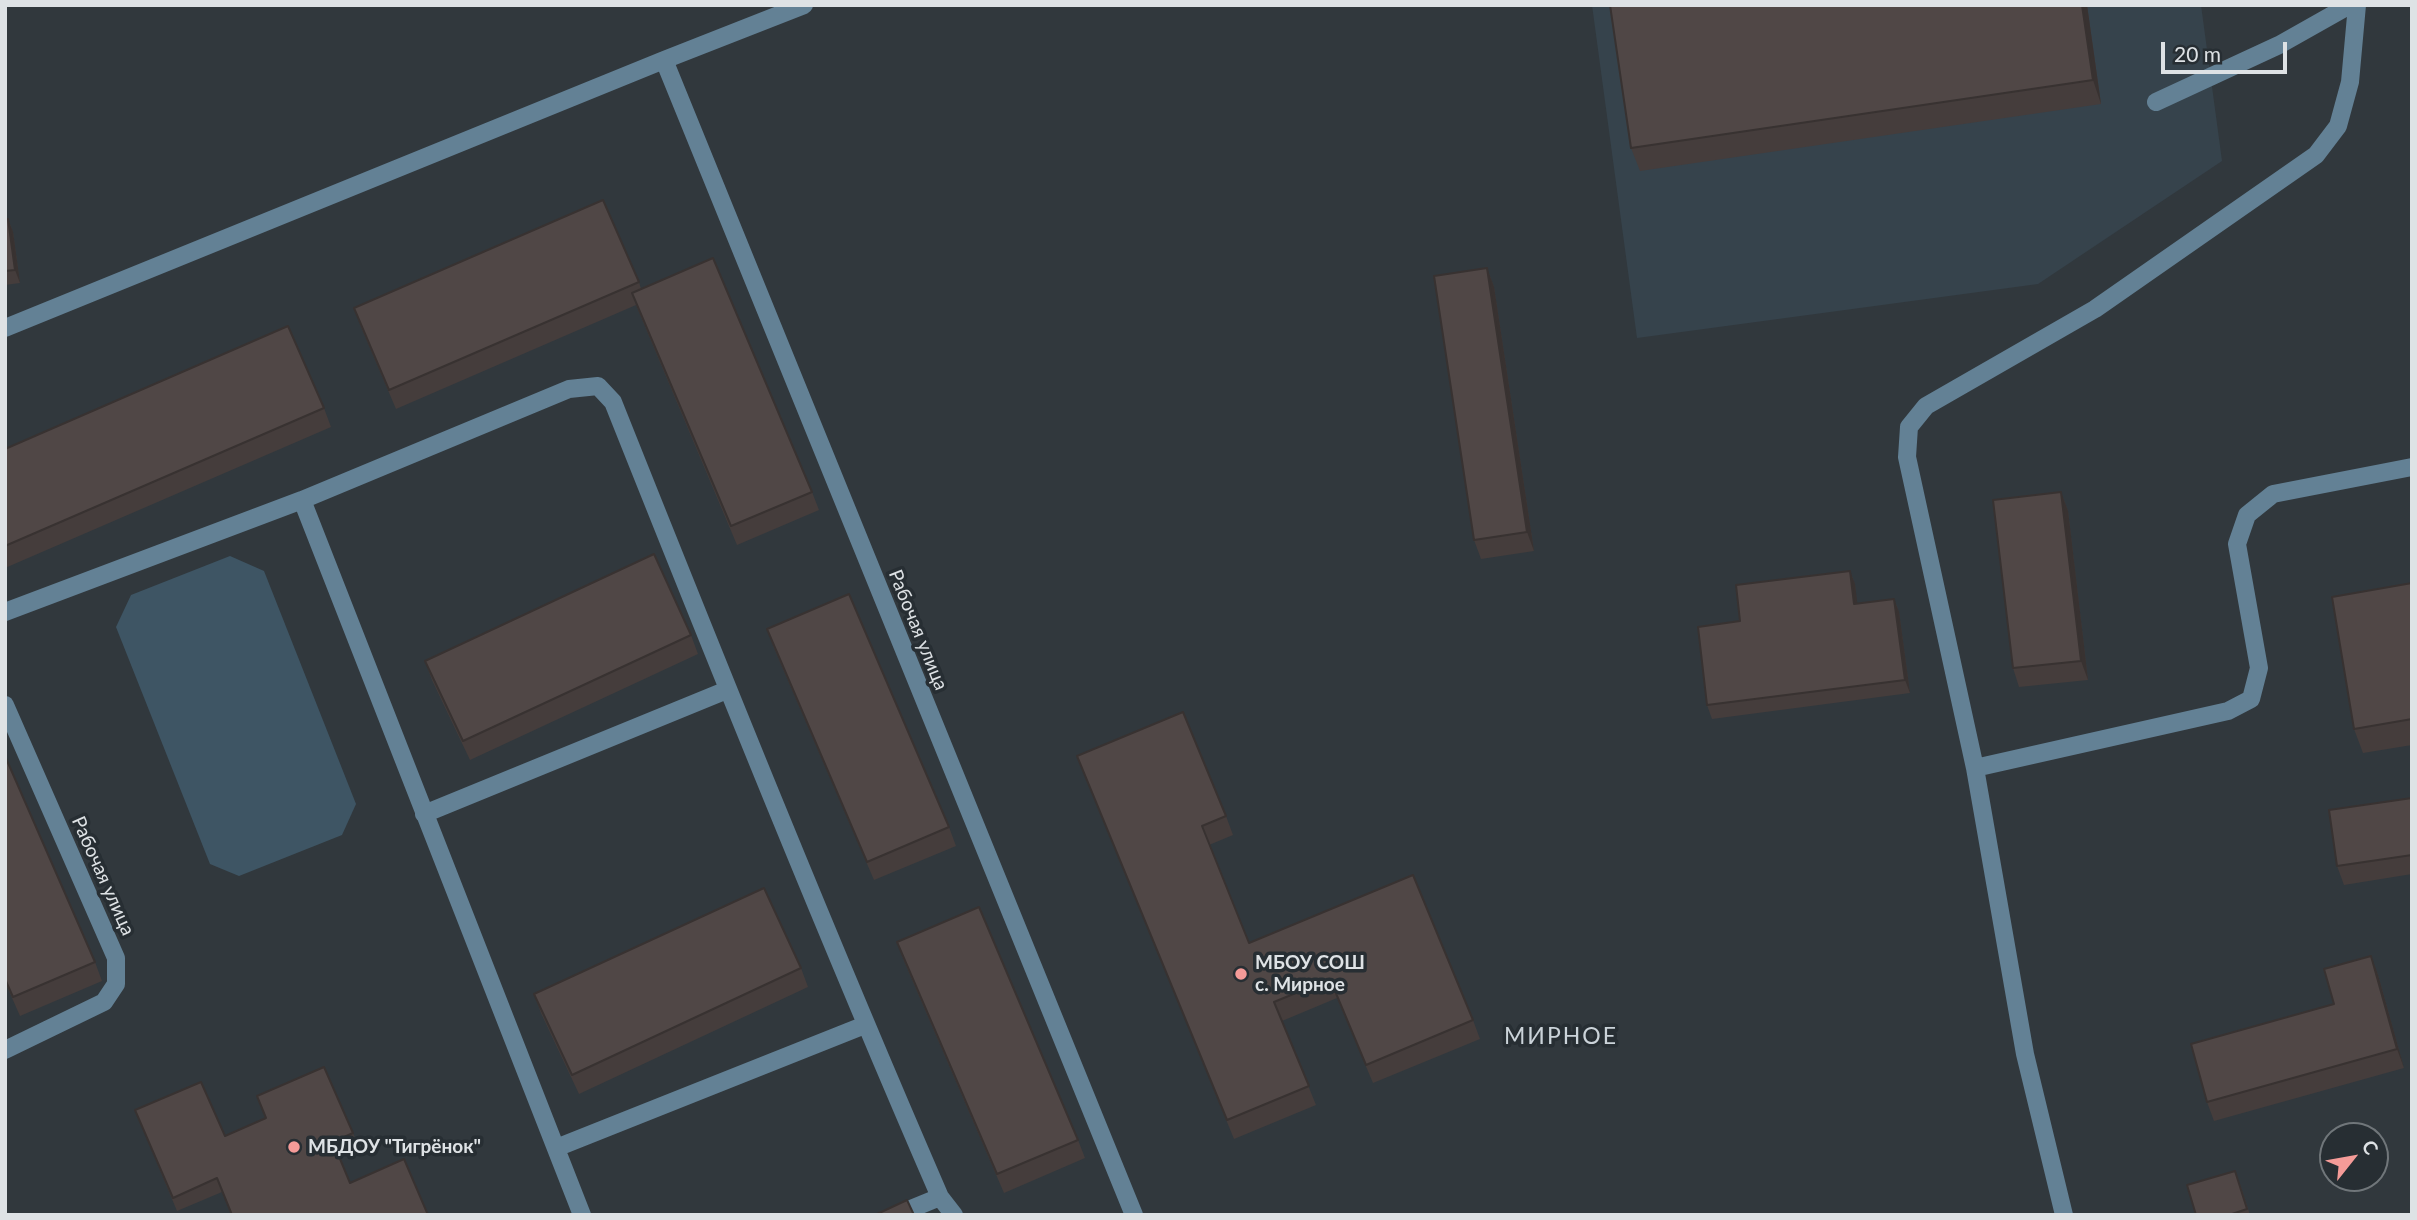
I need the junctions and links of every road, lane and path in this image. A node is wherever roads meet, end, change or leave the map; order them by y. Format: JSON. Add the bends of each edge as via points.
{"nodes":[{"id":1,"x":804,"y":5,"type":"edge"},
{"id":2,"x":2350,"y":5,"type":"edge"},
{"id":3,"x":2357,"y":5,"type":"edge"},
{"id":4,"x":664,"y":60,"type":"junction"},
{"id":5,"x":2157,"y":102,"type":"dead end"},
{"id":6,"x":5,"y":328,"type":"edge"},
{"id":7,"x":2412,"y":467,"type":"edge"},
{"id":8,"x":302,"y":500,"type":"junction"},
{"id":9,"x":5,"y":612,"type":"edge"},
{"id":10,"x":727,"y":690,"type":"junction"},
{"id":11,"x":5,"y":705,"type":"edge"},
{"id":12,"x":1975,"y":768,"type":"junction"},
{"id":13,"x":424,"y":814,"type":"junction"},
{"id":14,"x":865,"y":1025,"type":"junction"},
{"id":15,"x":5,"y":1050,"type":"edge"},
{"id":16,"x":556,"y":1148,"type":"junction"},
{"id":17,"x":940,"y":1197,"type":"junction"},
{"id":18,"x":582,"y":1215,"type":"edge"},
{"id":19,"x":896,"y":1215,"type":"edge"},
{"id":20,"x":954,"y":1215,"type":"edge"},
{"id":21,"x":1135,"y":1215,"type":"edge"},
{"id":22,"x":2064,"y":1215,"type":"edge"}],
"edges":[{"from":1,"to":4,"type":"street"},
{"from":2,"to":5,"type":"street","via":[[2279,45]]},
{"from":3,"to":12,"type":"street","via":[[2350,82],[2338,126],[2316,155],[2095,309],[1926,406],[1909,427],[1907,457]]},
{"from":4,"to":6,"type":"street"},
{"from":4,"to":21,"type":"street","name":"Рабочая улица"},
{"from":7,"to":12,"type":"street","via":[[2273,494],[2247,515],[2237,544],[2259,668],[2251,699],[2228,711]]},
{"from":8,"to":9,"type":"street"},
{"from":8,"to":10,"type":"street","via":[[569,389],[598,386],[613,402]]},
{"from":8,"to":13,"type":"street"},
{"from":10,"to":13,"type":"street"},
{"from":10,"to":14,"type":"street"},
{"from":11,"to":15,"type":"street","name":"Рабочая улица","via":[[116,958],[117,984],[104,1002]]},
{"from":12,"to":22,"type":"street","via":[[2025,1054]]},
{"from":13,"to":16,"type":"street"},
{"from":14,"to":16,"type":"street"},
{"from":14,"to":17,"type":"street"},
{"from":16,"to":18,"type":"street"},
{"from":17,"to":19,"type":"street"},
{"from":17,"to":20,"type":"street"}]}
